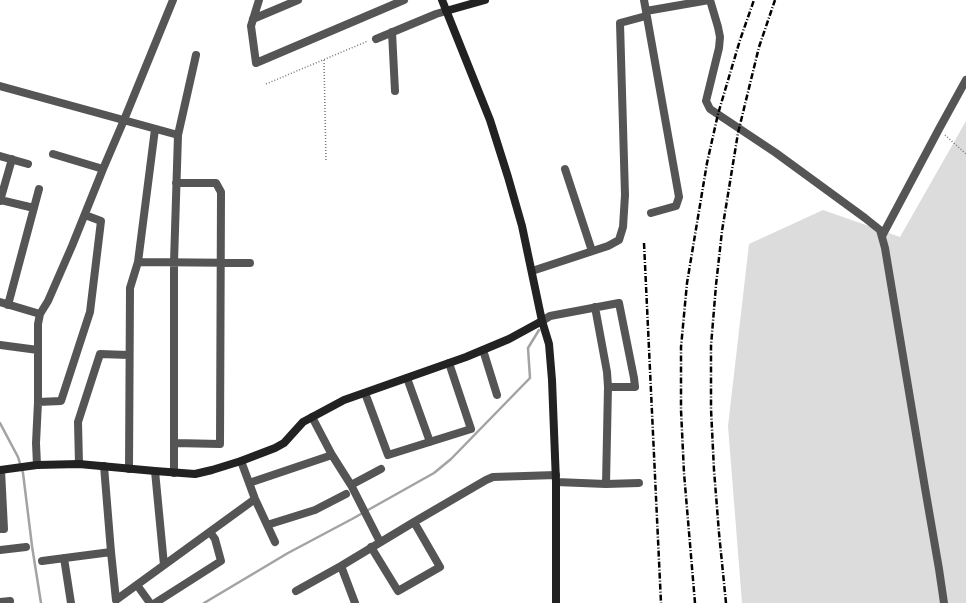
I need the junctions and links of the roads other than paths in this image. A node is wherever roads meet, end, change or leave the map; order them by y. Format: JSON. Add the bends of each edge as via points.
{"nodes":[{"id":1,"x":173,"y":0,"type":"edge"},
{"id":2,"x":259,"y":0,"type":"edge"},
{"id":3,"x":298,"y":0,"type":"edge"},
{"id":4,"x":404,"y":0,"type":"edge"},
{"id":5,"x":442,"y":0,"type":"edge"},
{"id":6,"x":485,"y":0,"type":"edge"},
{"id":7,"x":644,"y":0,"type":"edge"},
{"id":8,"x":710,"y":0,"type":"edge"},
{"id":9,"x":392,"y":2,"type":"edge"},
{"id":10,"x":446,"y":12,"type":"junction"},
{"id":11,"x":646,"y":13,"type":"junction"},
{"id":12,"x":253,"y":19,"type":"junction"},
{"id":13,"x":392,"y":32,"type":"junction"},
{"id":14,"x":376,"y":39,"type":"road end"},
{"id":15,"x":196,"y":55,"type":"dead end"},
{"id":16,"x":966,"y":80,"type":"edge"},
{"id":17,"x":0,"y":86,"type":"edge"},
{"id":18,"x":395,"y":91,"type":"dead end"},
{"id":19,"x":124,"y":120,"type":"junction"},
{"id":20,"x":155,"y":128,"type":"junction"},
{"id":21,"x":178,"y":135,"type":"junction"},
{"id":22,"x":53,"y":154,"type":"dead end"},
{"id":23,"x":0,"y":156,"type":"edge"},
{"id":24,"x":12,"y":159,"type":"junction"},
{"id":25,"x":28,"y":164,"type":"dead end"},
{"id":26,"x":103,"y":169,"type":"junction"},
{"id":27,"x":565,"y":169,"type":"dead end"},
{"id":28,"x":176,"y":183,"type":"junction"},
{"id":29,"x":39,"y":189,"type":"dead end"},
{"id":30,"x":0,"y":200,"type":"edge"},
{"id":31,"x":34,"y":208,"type":"junction"},
{"id":32,"x":651,"y":213,"type":"dead end"},
{"id":33,"x":85,"y":215,"type":"junction"},
{"id":34,"x":882,"y":236,"type":"junction"},
{"id":35,"x":592,"y":251,"type":"junction"},
{"id":36,"x":138,"y":262,"type":"junction"},
{"id":37,"x":174,"y":262,"type":"junction"},
{"id":38,"x":221,"y":263,"type":"junction"},
{"id":39,"x":250,"y":263,"type":"dead end"},
{"id":40,"x":532,"y":271,"type":"junction"},
{"id":41,"x":4,"y":303,"type":"edge"},
{"id":42,"x":595,"y":307,"type":"junction"},
{"id":43,"x":40,"y":314,"type":"junction"},
{"id":44,"x":542,"y":321,"type":"junction"},
{"id":45,"x":0,"y":345,"type":"edge"},
{"id":46,"x":38,"y":350,"type":"junction"},
{"id":47,"x":483,"y":350,"type":"junction"},
{"id":48,"x":130,"y":355,"type":"junction"},
{"id":49,"x":449,"y":363,"type":"junction"},
{"id":50,"x":407,"y":378,"type":"junction"},
{"id":51,"x":608,"y":387,"type":"junction"},
{"id":52,"x":365,"y":393,"type":"junction"},
{"id":53,"x":498,"y":395,"type":"dead end"},
{"id":54,"x":38,"y":402,"type":"junction"},
{"id":55,"x":312,"y":417,"type":"junction"},
{"id":56,"x":430,"y":442,"type":"junction"},
{"id":57,"x":175,"y":443,"type":"junction"},
{"id":58,"x":332,"y":455,"type":"junction"},
{"id":59,"x":241,"y":461,"type":"junction"},
{"id":60,"x":79,"y":464,"type":"junction"},
{"id":61,"x":37,"y":465,"type":"junction"},
{"id":62,"x":104,"y":466,"type":"junction"},
{"id":63,"x":129,"y":469,"type":"junction"},
{"id":64,"x":381,"y":469,"type":"dead end"},
{"id":65,"x":1,"y":470,"type":"edge"},
{"id":66,"x":155,"y":471,"type":"junction"},
{"id":67,"x":174,"y":473,"type":"junction"},
{"id":68,"x":556,"y":479,"type":"junction"},
{"id":69,"x":249,"y":483,"type":"junction"},
{"id":70,"x":640,"y":483,"type":"dead end"},
{"id":71,"x":606,"y":484,"type":"junction"},
{"id":72,"x":351,"y":485,"type":"junction"},
{"id":73,"x":346,"y":494,"type":"dead end"},
{"id":74,"x":255,"y":499,"type":"junction"},
{"id":75,"x":414,"y":522,"type":"junction"},
{"id":76,"x":267,"y":525,"type":"junction"},
{"id":77,"x":0,"y":529,"type":"edge"},
{"id":78,"x":210,"y":532,"type":"junction"},
{"id":79,"x":275,"y":542,"type":"dead end"},
{"id":80,"x":380,"y":542,"type":"junction"},
{"id":81,"x":26,"y":547,"type":"dead end"},
{"id":82,"x":371,"y":547,"type":"junction"},
{"id":83,"x":0,"y":550,"type":"edge"},
{"id":84,"x":111,"y":552,"type":"junction"},
{"id":85,"x":64,"y":558,"type":"junction"},
{"id":86,"x":42,"y":561,"type":"dead end"},
{"id":87,"x":164,"y":565,"type":"junction"},
{"id":88,"x":341,"y":566,"type":"junction"},
{"id":89,"x":137,"y":585,"type":"junction"},
{"id":90,"x":296,"y":592,"type":"dead end"},
{"id":91,"x":10,"y":601,"type":"dead end"},
{"id":92,"x":116,"y":601,"type":"edge"},
{"id":93,"x":0,"y":602,"type":"edge"},
{"id":94,"x":71,"y":603,"type":"edge"},
{"id":95,"x":150,"y":603,"type":"edge"},
{"id":96,"x":156,"y":603,"type":"edge"},
{"id":97,"x":355,"y":603,"type":"edge"},
{"id":98,"x":556,"y":603,"type":"edge"},
{"id":99,"x":944,"y":603,"type":"edge"}],
"edges":[{"from":1,"to":19,"type":"street"},
{"from":2,"to":12,"type":"street"},
{"from":3,"to":12,"type":"street"},
{"from":4,"to":9,"type":"street"},
{"from":5,"to":10,"type":"street"},
{"from":6,"to":10,"type":"street"},
{"from":7,"to":11,"type":"street"},
{"from":8,"to":11,"type":"street"},
{"from":8,"to":34,"type":"street","via":[[720,37],[706,101],[710,109],[807,175],[880,230]]},
{"from":9,"to":12,"type":"street","via":[[256,63]]},
{"from":10,"to":13,"type":"street"},
{"from":10,"to":40,"type":"street","via":[[490,120],[520,219]]},
{"from":11,"to":32,"type":"street","via":[[679,197],[676,206]]},
{"from":11,"to":35,"type":"street","via":[[620,23],[625,195],[623,227],[619,240]]},
{"from":13,"to":14,"type":"street"},
{"from":13,"to":18,"type":"street"},
{"from":15,"to":21,"type":"street"},
{"from":16,"to":34,"type":"street"},
{"from":17,"to":19,"type":"street"},
{"from":19,"to":20,"type":"street"},
{"from":19,"to":26,"type":"street"},
{"from":20,"to":21,"type":"street"},
{"from":20,"to":36,"type":"street"},
{"from":21,"to":28,"type":"street"},
{"from":22,"to":26,"type":"street"},
{"from":23,"to":24,"type":"street"},
{"from":24,"to":25,"type":"street"},
{"from":24,"to":30,"type":"street"},
{"from":26,"to":33,"type":"street"},
{"from":27,"to":35,"type":"street"},
{"from":28,"to":37,"type":"street"},
{"from":28,"to":38,"type":"street","via":[[216,183],[221,192]]},
{"from":29,"to":31,"type":"street"},
{"from":30,"to":31,"type":"street"},
{"from":31,"to":41,"type":"street"},
{"from":33,"to":43,"type":"street","via":[[48,302]]},
{"from":33,"to":54,"type":"street","via":[[101,221],[90,312],[61,401]]},
{"from":34,"to":99,"type":"street"},
{"from":35,"to":40,"type":"street"},
{"from":36,"to":37,"type":"street"},
{"from":36,"to":48,"type":"street","via":[[130,288]]},
{"from":37,"to":38,"type":"street"},
{"from":37,"to":57,"type":"street"},
{"from":38,"to":39,"type":"street"},
{"from":38,"to":57,"type":"street","via":[[220,444]]},
{"from":40,"to":44,"type":"street"},
{"from":41,"to":43,"type":"street"},
{"from":42,"to":44,"type":"street","via":[[550,316]]},
{"from":42,"to":51,"type":"street"},
{"from":42,"to":51,"type":"street","via":[[619,303],[634,378],[635,387]]},
{"from":43,"to":46,"type":"street"},
{"from":44,"to":47,"type":"street"},
{"from":44,"to":68,"type":"street","via":[[549,344]]},
{"from":45,"to":46,"type":"street"},
{"from":46,"to":54,"type":"street"},
{"from":47,"to":49,"type":"street"},
{"from":47,"to":53,"type":"street"},
{"from":48,"to":60,"type":"street","via":[[100,354],[78,422]]},
{"from":48,"to":63,"type":"street"},
{"from":49,"to":50,"type":"street"},
{"from":49,"to":56,"type":"street","via":[[471,429]]},
{"from":50,"to":52,"type":"street"},
{"from":50,"to":56,"type":"street"},
{"from":51,"to":71,"type":"street"},
{"from":52,"to":55,"type":"street","via":[[344,400]]},
{"from":52,"to":56,"type":"street","via":[[388,455]]},
{"from":54,"to":61,"type":"street"},
{"from":55,"to":58,"type":"street"},
{"from":55,"to":59,"type":"street","via":[[303,422],[284,443]]},
{"from":57,"to":67,"type":"street"},
{"from":58,"to":69,"type":"street"},
{"from":58,"to":72,"type":"street"},
{"from":59,"to":67,"type":"street","via":[[195,474]]},
{"from":59,"to":69,"type":"street"},
{"from":60,"to":61,"type":"street"},
{"from":60,"to":62,"type":"street"},
{"from":61,"to":65,"type":"street"},
{"from":62,"to":63,"type":"street"},
{"from":62,"to":84,"type":"street"},
{"from":63,"to":66,"type":"street"},
{"from":64,"to":72,"type":"street"},
{"from":65,"to":77,"type":"street","via":[[4,529]]},
{"from":66,"to":67,"type":"street"},
{"from":66,"to":87,"type":"street"},
{"from":68,"to":71,"type":"street"},
{"from":68,"to":75,"type":"street","via":[[493,477]]},
{"from":68,"to":98,"type":"street"},
{"from":69,"to":74,"type":"street"},
{"from":70,"to":71,"type":"street"},
{"from":72,"to":80,"type":"street"},
{"from":73,"to":76,"type":"street","via":[[314,510]]},
{"from":74,"to":76,"type":"street"},
{"from":74,"to":78,"type":"street"},
{"from":75,"to":80,"type":"street"},
{"from":75,"to":82,"type":"street","via":[[440,567],[398,591]]},
{"from":76,"to":79,"type":"street"},
{"from":78,"to":87,"type":"street"},
{"from":78,"to":96,"type":"street","via":[[215,539],[221,561]]},
{"from":80,"to":82,"type":"street"},
{"from":81,"to":83,"type":"street"},
{"from":82,"to":88,"type":"street"},
{"from":84,"to":85,"type":"street"},
{"from":84,"to":92,"type":"street"},
{"from":85,"to":86,"type":"street"},
{"from":85,"to":94,"type":"street"},
{"from":87,"to":89,"type":"street"},
{"from":88,"to":90,"type":"street"},
{"from":88,"to":97,"type":"street"},
{"from":89,"to":92,"type":"street"},
{"from":89,"to":95,"type":"street"},
{"from":91,"to":93,"type":"street"}]}
